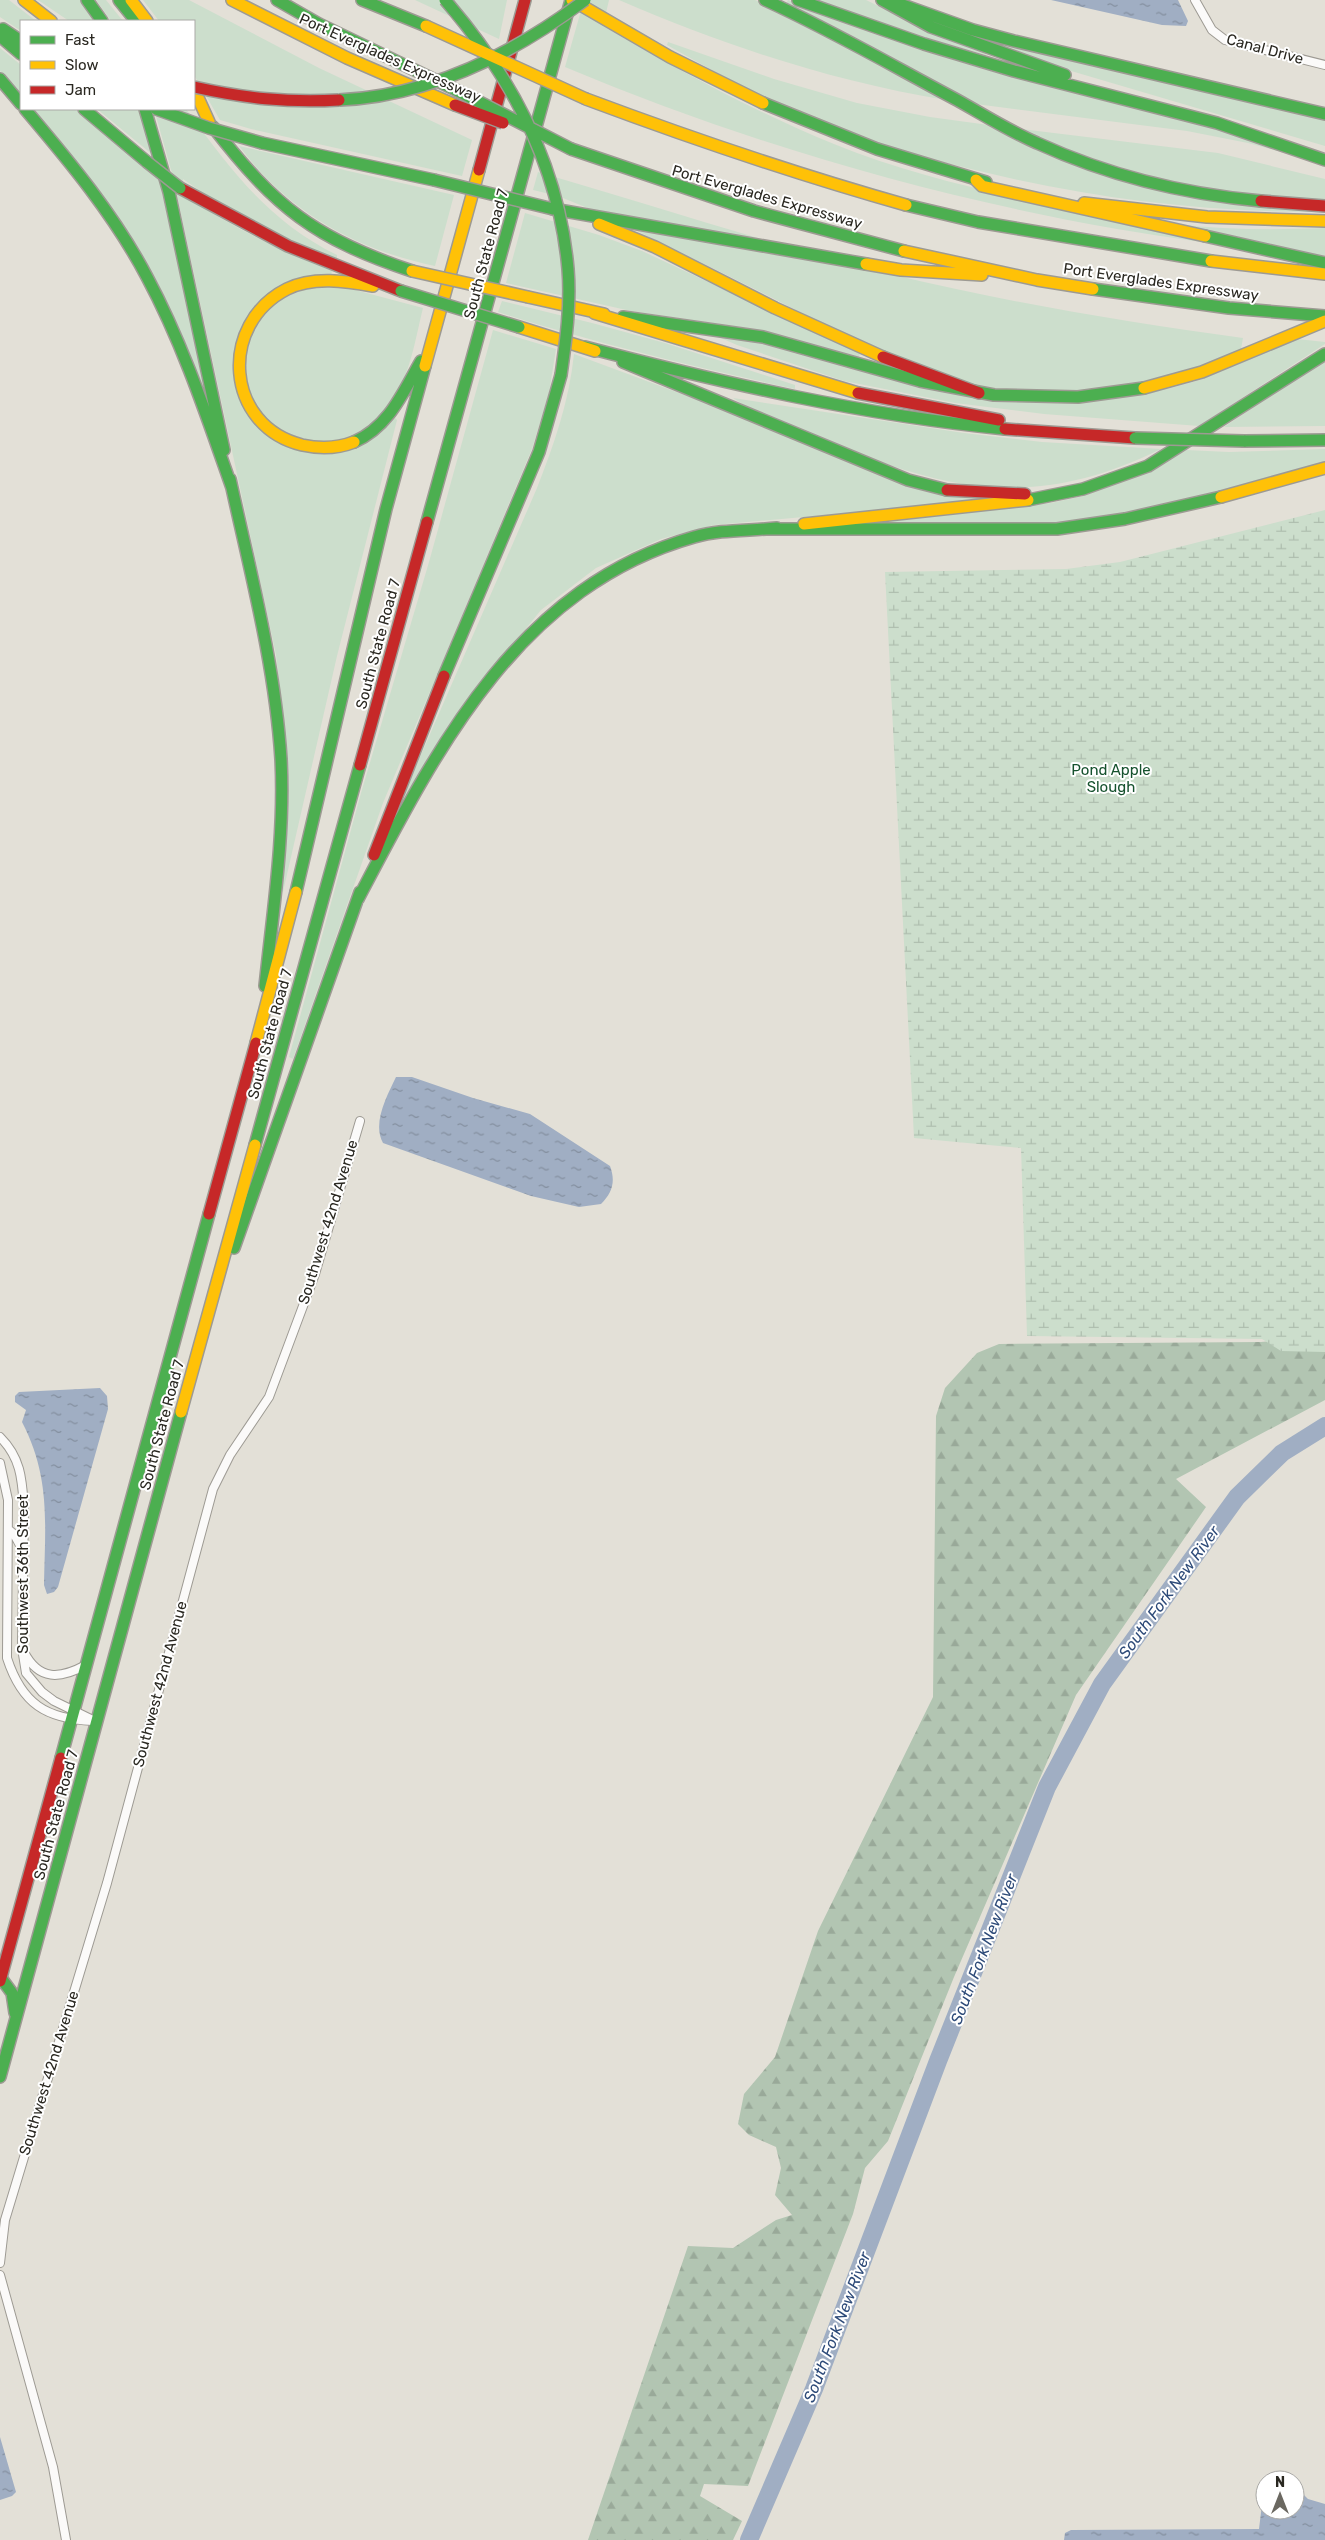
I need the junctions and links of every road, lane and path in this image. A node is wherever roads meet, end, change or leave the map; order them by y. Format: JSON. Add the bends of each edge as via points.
{"nodes":[{"id":1,"x":24,"y":0,"type":"edge"},
{"id":2,"x":87,"y":0,"type":"edge"},
{"id":3,"x":119,"y":0,"type":"edge"},
{"id":4,"x":131,"y":0,"type":"edge"},
{"id":5,"x":232,"y":0,"type":"edge"},
{"id":6,"x":277,"y":0,"type":"edge"},
{"id":7,"x":362,"y":0,"type":"edge"},
{"id":8,"x":380,"y":0,"type":"edge"},
{"id":9,"x":445,"y":0,"type":"edge"},
{"id":10,"x":525,"y":0,"type":"edge"},
{"id":11,"x":572,"y":0,"type":"edge"},
{"id":12,"x":585,"y":0,"type":"edge"},
{"id":13,"x":765,"y":0,"type":"edge"},
{"id":14,"x":798,"y":0,"type":"edge"},
{"id":15,"x":882,"y":0,"type":"edge"},
{"id":16,"x":888,"y":0,"type":"edge"},
{"id":17,"x":1195,"y":0,"type":"edge"},
{"id":18,"x":50,"y":20,"type":"edge"},
{"id":19,"x":101,"y":20,"type":"edge"},
{"id":20,"x":135,"y":20,"type":"edge"},
{"id":21,"x":146,"y":20,"type":"edge"},
{"id":22,"x":426,"y":26,"type":"junction"},
{"id":23,"x":0,"y":28,"type":"edge"},
{"id":24,"x":0,"y":36,"type":"edge"},
{"id":25,"x":20,"y":40,"type":"edge"},
{"id":26,"x":20,"y":53,"type":"edge"},
{"id":27,"x":1325,"y":65,"type":"edge"},
{"id":28,"x":0,"y":80,"type":"edge"},
{"id":29,"x":195,"y":88,"type":"edge"},
{"id":30,"x":195,"y":90,"type":"edge"},
{"id":31,"x":1122,"y":96,"type":"junction"},
{"id":32,"x":195,"y":101,"type":"edge"},
{"id":33,"x":20,"y":103,"type":"edge"},
{"id":34,"x":26,"y":110,"type":"edge"},
{"id":35,"x":85,"y":110,"type":"edge"},
{"id":36,"x":146,"y":110,"type":"edge"},
{"id":37,"x":159,"y":110,"type":"edge"},
{"id":38,"x":1325,"y":114,"type":"edge"},
{"id":39,"x":209,"y":122,"type":"junction"},
{"id":40,"x":571,"y":149,"type":"junction"},
{"id":41,"x":1325,"y":160,"type":"edge"},
{"id":42,"x":976,"y":180,"type":"junction"},
{"id":43,"x":1325,"y":206,"type":"edge"},
{"id":44,"x":553,"y":210,"type":"junction"},
{"id":45,"x":1325,"y":221,"type":"edge"},
{"id":46,"x":1325,"y":263,"type":"edge"},
{"id":47,"x":1325,"y":274,"type":"edge"},
{"id":48,"x":1026,"y":277,"type":"junction"},
{"id":49,"x":401,"y":291,"type":"junction"},
{"id":50,"x":594,"y":313,"type":"junction"},
{"id":51,"x":1325,"y":316,"type":"edge"},
{"id":52,"x":1325,"y":321,"type":"edge"},
{"id":53,"x":431,"y":341,"type":"junction"},
{"id":54,"x":585,"y":347,"type":"junction"},
{"id":55,"x":1325,"y":354,"type":"edge"},
{"id":56,"x":979,"y":393,"type":"junction"},
{"id":57,"x":1135,"y":438,"type":"junction"},
{"id":58,"x":1325,"y":440,"type":"edge"},
{"id":59,"x":1325,"y":468,"type":"edge"},
{"id":60,"x":232,"y":488,"type":"junction"},
{"id":61,"x":1063,"y":495,"type":"junction"},
{"id":62,"x":768,"y":529,"type":"junction"},
{"id":63,"x":358,"y":899,"type":"junction"},
{"id":64,"x":260,"y":1025,"type":"junction"},
{"id":65,"x":360,"y":1121,"type":"dead end"},
{"id":66,"x":206,"y":1322,"type":"junction"},
{"id":67,"x":0,"y":1437,"type":"edge"},
{"id":68,"x":0,"y":1463,"type":"edge"},
{"id":69,"x":8,"y":1529,"type":"junction"},
{"id":70,"x":24,"y":1551,"type":"junction"},
{"id":71,"x":22,"y":1648,"type":"junction"},
{"id":72,"x":86,"y":1665,"type":"junction"},
{"id":73,"x":72,"y":1715,"type":"junction"},
{"id":74,"x":97,"y":1722,"type":"junction"},
{"id":75,"x":0,"y":1980,"type":"edge"},
{"id":76,"x":15,"y":2021,"type":"junction"},
{"id":77,"x":0,"y":2077,"type":"edge"},
{"id":78,"x":0,"y":2262,"type":"edge"},
{"id":79,"x":0,"y":2275,"type":"edge"},
{"id":80,"x":66,"y":2540,"type":"edge"}],
"edges":[{"from":1,"to":18,"type":"main road"},
{"from":2,"to":19,"type":"main road"},
{"from":3,"to":20,"type":"main road"},
{"from":4,"to":21,"type":"main road"},
{"from":5,"to":40,"type":"main road","name":"Port Everglades Expressway","bridge":true,"via":[[347,58]]},
{"from":6,"to":40,"type":"main road","bridge":true},
{"from":7,"to":22,"type":"main road"},
{"from":8,"to":22,"type":"main road","name":"Port Everglades Expressway"},
{"from":9,"to":63,"type":"main road","bridge":true,"via":[[503,72],[544,158],[561,222],[568,270],[566,333],[561,375],[538,452],[411,756]]},
{"from":10,"to":53,"type":"main road","name":"South State Road 7"},
{"from":11,"to":42,"type":"main road","via":[[690,69],[799,119],[872,148]]},
{"from":11,"to":66,"type":"main road","name":"South State Road 7"},
{"from":12,"to":29,"type":"main road","bridge":true,"via":[[548,29],[516,48],[459,74],[417,88],[310,102],[238,96]]},
{"from":13,"to":43,"type":"main road","via":[[826,29],[1037,143],[1083,162],[1143,182],[1180,190],[1255,201]]},
{"from":14,"to":31,"type":"main road","via":[[1014,71]]},
{"from":15,"to":31,"type":"main road","via":[[931,27]]},
{"from":16,"to":38,"type":"main road","via":[[1014,41]]},
{"from":17,"to":27,"type":"street","name":"Canal Drive","via":[[1212,30],[1225,40]]},
{"from":22,"to":47,"type":"main road","name":"Port Everglades Expressway","bridge":true,"via":[[586,100],[708,145],[913,207],[978,222],[1182,258]]},
{"from":23,"to":25,"type":"main road"},
{"from":24,"to":26,"type":"main road"},
{"from":28,"to":33,"type":"main road"},
{"from":30,"to":39,"type":"main road"},
{"from":31,"to":41,"type":"main road","via":[[1217,123]]},
{"from":32,"to":39,"type":"main road"},
{"from":34,"to":60,"type":"main road","via":[[111,218],[146,277],[192,378]]},
{"from":35,"to":49,"type":"main road","bridge":true,"via":[[180,188],[222,213],[274,241]]},
{"from":36,"to":60,"type":"main road","via":[[168,192]]},
{"from":37,"to":44,"type":"main road","bridge":true,"via":[[262,143],[434,180]]},
{"from":39,"to":50,"type":"main road","bridge":true,"via":[[256,181],[301,222],[353,250],[412,271]]},
{"from":40,"to":48,"type":"main road","name":"Port Everglades Expressway","via":[[744,209],[872,244]]},
{"from":42,"to":45,"type":"main road","via":[[1055,197],[1152,212]]},
{"from":42,"to":46,"type":"main road","via":[[982,186]]},
{"from":44,"to":48,"type":"main road","via":[[901,270]]},
{"from":44,"to":56,"type":"main road","via":[[630,236],[904,368]]},
{"from":48,"to":51,"type":"main road","name":"Port Everglades Expressway","via":[[1155,299]]},
{"from":49,"to":53,"type":"main road","via":[[327,281],[300,285],[275,296],[252,320],[242,338],[238,356],[239,378],[246,400],[271,432],[287,441],[306,448],[343,446],[363,439],[394,410]]},
{"from":49,"to":54,"type":"main road","bridge":true},
{"from":50,"to":56,"type":"main road","via":[[722,330],[782,342],[940,387]]},
{"from":50,"to":57,"type":"main road","via":[[829,385],[899,403]]},
{"from":52,"to":56,"type":"main road","via":[[1221,365],[1160,385],[1069,398]]},
{"from":53,"to":64,"type":"main road","name":"South State Road 7","via":[[381,527],[306,853]]},
{"from":54,"to":57,"type":"main road","via":[[712,379],[902,416],[981,427]]},
{"from":54,"to":61,"type":"main road","via":[[908,480],[953,491]]},
{"from":55,"to":61,"type":"main road","via":[[1148,466],[1120,480]]},
{"from":57,"to":58,"type":"main road","bridge":true},
{"from":59,"to":62,"type":"main road","via":[[1143,518],[1100,525],[1057,529]]},
{"from":60,"to":64,"type":"main road","via":[[274,679],[280,738],[280,848]]},
{"from":61,"to":62,"type":"main road"},
{"from":62,"to":63,"type":"main road","via":[[720,532],[658,548],[594,579],[560,603],[525,637],[454,727],[420,780]]},
{"from":63,"to":66,"type":"main road"},
{"from":64,"to":72,"type":"main road","name":"South State Road 7"},
{"from":65,"to":78,"type":"street","name":"Southwest 42nd Avenue","via":[[315,1274],[269,1397],[230,1454],[213,1489],[107,1884],[5,2220]]},
{"from":66,"to":74,"type":"main road","name":"South State Road 7"},
{"from":67,"to":70,"type":"street","name":"Southwest 36th Street","via":[[12,1450],[19,1467],[24,1507]]},
{"from":68,"to":69,"type":"street","name":"Southwest 36th Street","via":[[8,1500]]},
{"from":69,"to":70,"type":"street"},
{"from":69,"to":73,"type":"street","name":"Southwest 36th Street","via":[[7,1658],[14,1680],[25,1696],[44,1710]]},
{"from":70,"to":71,"type":"street","name":"Southwest 36th Street"},
{"from":71,"to":72,"type":"street","via":[[30,1662],[44,1674],[62,1675]]},
{"from":71,"to":73,"type":"street","name":"Southwest 36th Street","via":[[23,1663],[32,1682]]},
{"from":72,"to":73,"type":"main road","name":"South State Road 7"},
{"from":73,"to":74,"type":"street","name":"Southwest 36th Street"},
{"from":73,"to":75,"type":"main road","name":"South State Road 7"},
{"from":74,"to":76,"type":"main road","name":"South State Road 7"},
{"from":75,"to":76,"type":"main road","via":[[12,1993]]},
{"from":76,"to":77,"type":"main road","name":"South State Road 7"},
{"from":79,"to":80,"type":"street","via":[[53,2466]]}]}
